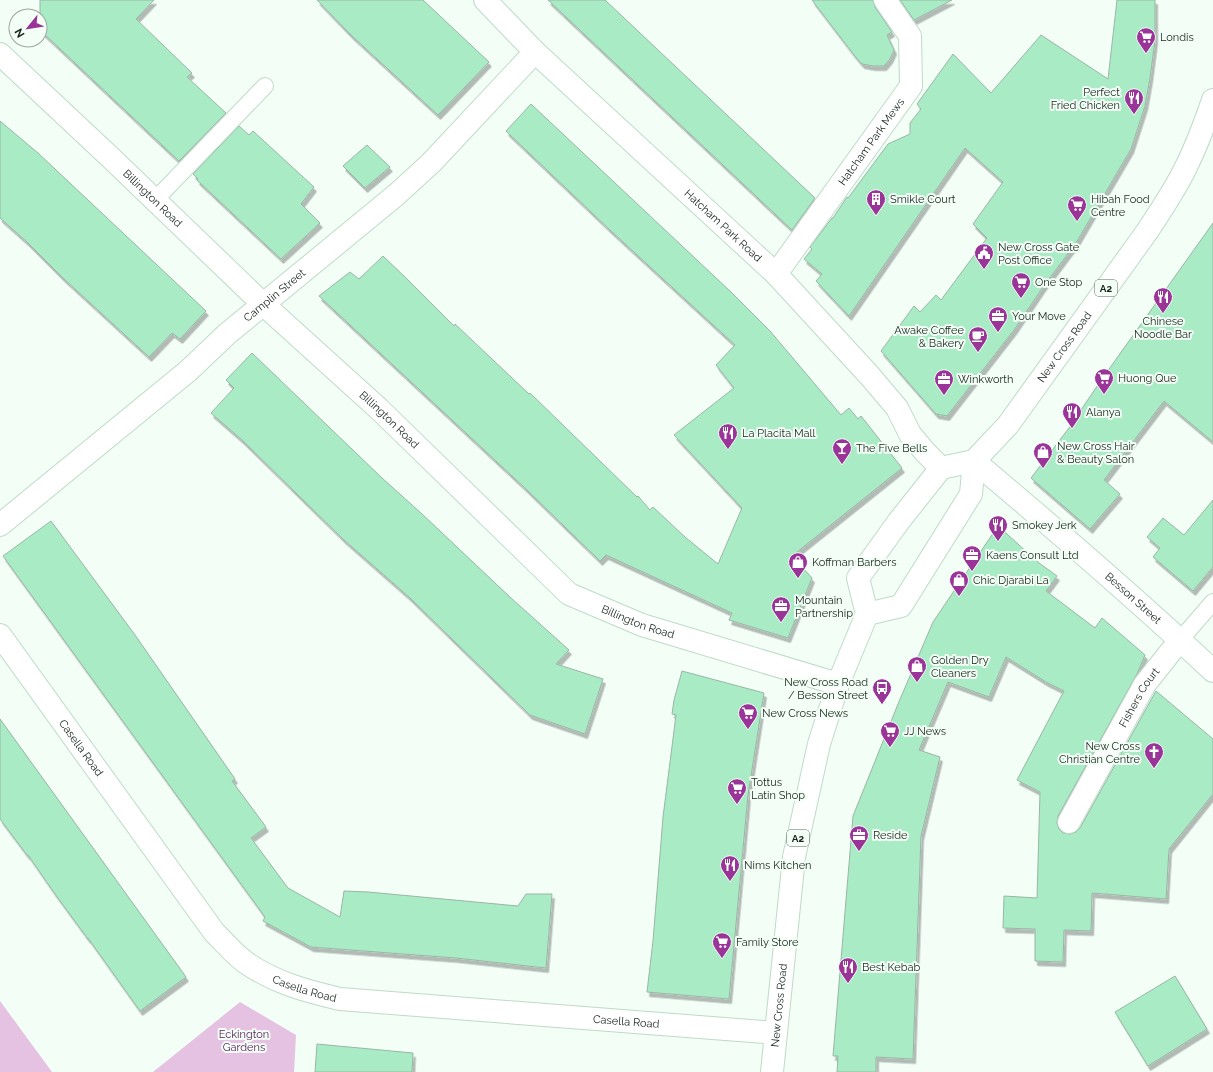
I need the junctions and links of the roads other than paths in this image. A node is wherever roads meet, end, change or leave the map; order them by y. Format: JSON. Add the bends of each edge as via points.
{"nodes":[{"id":1,"x":485,"y":0,"type":"edge"},
{"id":2,"x":885,"y":0,"type":"edge"},
{"id":3,"x":535,"y":52,"type":"junction"},
{"id":4,"x":0,"y":54,"type":"edge"},
{"id":5,"x":265,"y":86,"type":"dead end"},
{"id":6,"x":1213,"y":100,"type":"edge"},
{"id":7,"x":155,"y":200,"type":"junction"},
{"id":8,"x":776,"y":274,"type":"junction"},
{"id":9,"x":264,"y":305,"type":"junction"},
{"id":10,"x":974,"y":461,"type":"junction"},
{"id":11,"x":942,"y":468,"type":"junction"},
{"id":12,"x":0,"y":525,"type":"edge"},
{"id":13,"x":1213,"y":602,"type":"edge"},
{"id":14,"x":867,"y":614,"type":"junction"},
{"id":15,"x":0,"y":635,"type":"edge"},
{"id":16,"x":1180,"y":640,"type":"junction"},
{"id":17,"x":1213,"y":671,"type":"edge"},
{"id":18,"x":838,"y":684,"type":"junction"},
{"id":19,"x":1069,"y":822,"type":"dead end"},
{"id":20,"x":776,"y":1033,"type":"junction"},
{"id":21,"x":772,"y":1072,"type":"edge"}],
"edges":[{"from":1,"to":3,"type":"main road","name":"Hatcham Park Road"},
{"from":2,"to":8,"type":"main road","name":"Hatcham Park Mews","via":[[910,36],[911,86]]},
{"from":3,"to":8,"type":"main road","name":"Hatcham Park Road"},
{"from":3,"to":9,"type":"main road","name":"Camplin Street","via":[[431,163]]},
{"from":4,"to":7,"type":"main road","name":"Billington Road"},
{"from":5,"to":7,"type":"lane"},
{"from":6,"to":10,"type":"main road","name":"New Cross Road","number":"A2","via":[[1186,168],[1154,221],[1008,425]]},
{"from":7,"to":9,"type":"main road","name":"Billington Road"},
{"from":8,"to":11,"type":"main road","name":"Hatcham Park Road","via":[[874,380],[897,408],[910,434]]},
{"from":9,"to":12,"type":"main road","name":"Camplin Street","via":[[227,334],[188,371]]},
{"from":9,"to":18,"type":"main road","name":"Billington Road","via":[[379,409],[569,594],[642,625]]},
{"from":10,"to":11,"type":"main road"},
{"from":10,"to":14,"type":"main road","via":[[971,494],[901,606]]},
{"from":10,"to":16,"type":"main road","name":"Besson Street","via":[[1052,526]]},
{"from":11,"to":14,"type":"main road","via":[[899,521],[858,578]]},
{"from":13,"to":16,"type":"lane"},
{"from":14,"to":18,"type":"main road","name":"New Cross Road","number":"A2"},
{"from":15,"to":20,"type":"main road","name":"Casella Road","via":[[214,932],[245,962],[279,982],[340,999]]},
{"from":16,"to":17,"type":"main road","name":"Besson Street"},
{"from":16,"to":19,"type":"main road","name":"Fishers Court","via":[[1144,684]]},
{"from":18,"to":20,"type":"main road","name":"New Cross Road","number":"A2","via":[[819,744],[794,857]]},
{"from":20,"to":21,"type":"main road","name":"New Cross Road","number":"A2"}]}
